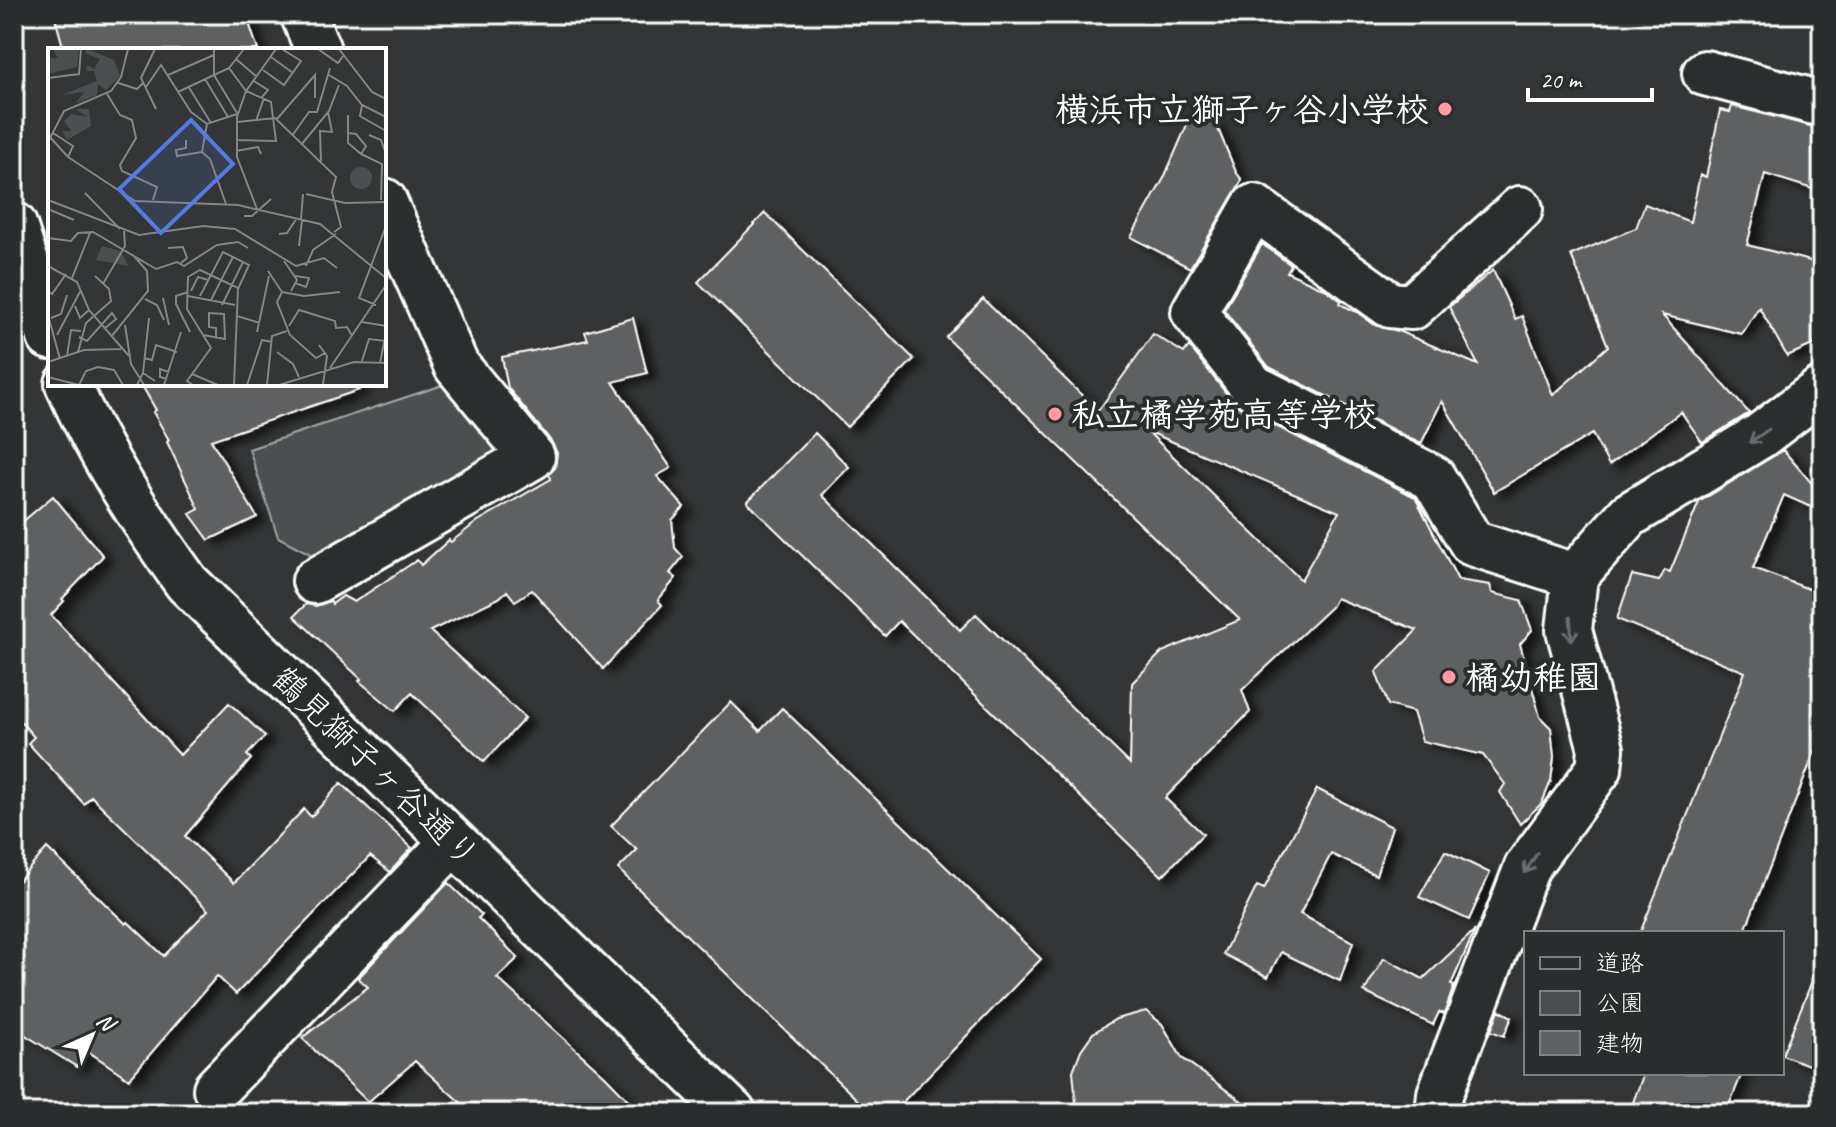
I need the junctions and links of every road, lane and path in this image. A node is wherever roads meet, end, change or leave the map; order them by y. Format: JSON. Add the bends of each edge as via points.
{"nodes":[{"id":1,"x":303,"y":14,"type":"edge"},
{"id":2,"x":317,"y":48,"type":"edge"},
{"id":3,"x":1705,"y":73,"type":"dead end"},
{"id":4,"x":1822,"y":104,"type":"edge"},
{"id":5,"x":386,"y":206,"type":"edge"},
{"id":6,"x":1520,"y":209,"type":"dead end"},
{"id":7,"x":14,"y":225,"type":"edge"},
{"id":8,"x":48,"y":331,"type":"edge"},
{"id":9,"x":69,"y":386,"type":"edge"},
{"id":10,"x":1822,"y":389,"type":"edge"},
{"id":11,"x":1575,"y":576,"type":"junction"},
{"id":12,"x":315,"y":581,"type":"dead end"},
{"id":13,"x":453,"y":842,"type":"junction"},
{"id":14,"x":216,"y":1089,"type":"dead end"},
{"id":15,"x":733,"y":1113,"type":"edge"},
{"id":16,"x":1438,"y":1113,"type":"edge"}],
"edges":[{"from":1,"to":2,"type":"street"},
{"from":3,"to":4,"type":"street"},
{"from":5,"to":12,"type":"street","via":[[456,365],[532,457]]},
{"from":6,"to":11,"type":"street","via":[[1412,307],[1390,305],[1254,207],[1194,312],[1253,387],[1433,478],[1472,543]]},
{"from":7,"to":8,"type":"street"},
{"from":9,"to":13,"type":"street","name":"鶴見獅子ヶ谷通り","via":[[137,514],[187,583]]},
{"from":10,"to":11,"type":"street","one_way":true,"via":[[1760,436],[1629,515]]},
{"from":11,"to":16,"type":"street","one_way":true,"via":[[1569,630],[1601,749],[1599,769],[1527,867],[1440,1094]]},
{"from":13,"to":14,"type":"street"},
{"from":13,"to":15,"type":"street","name":"鶴見獅子ヶ谷通り"}]}
